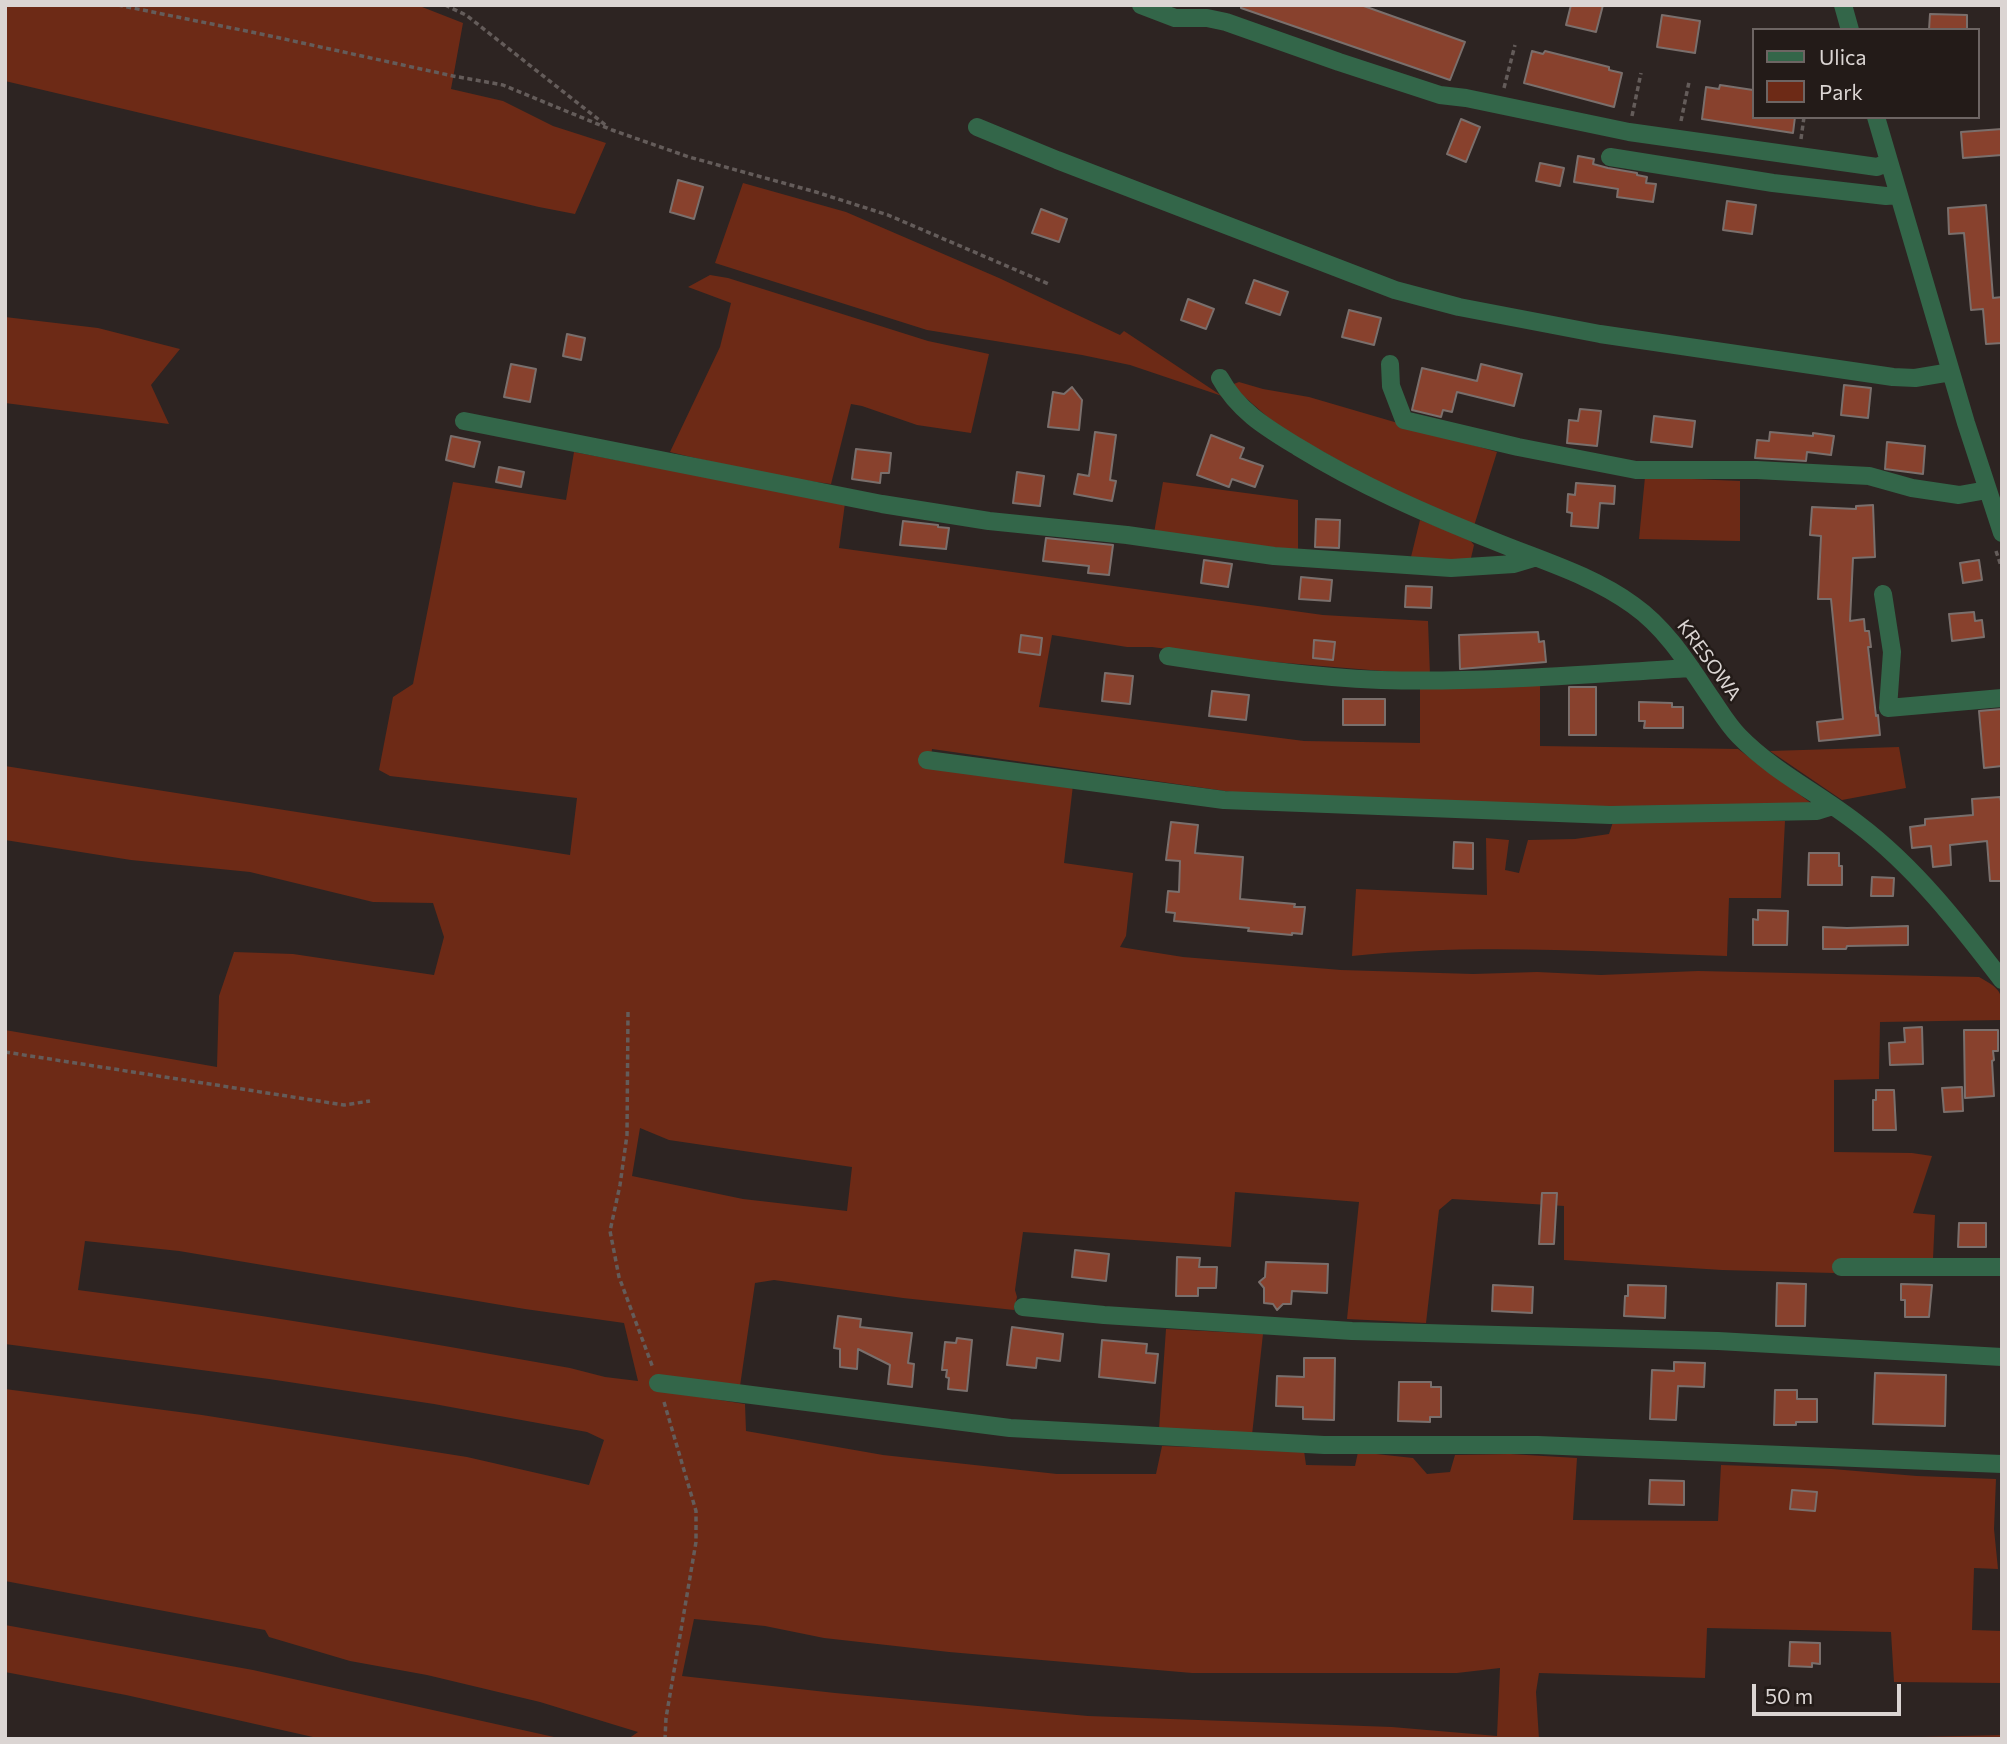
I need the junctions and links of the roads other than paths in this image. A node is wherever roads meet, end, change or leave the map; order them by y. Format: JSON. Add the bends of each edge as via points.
{"nodes":[{"id":1,"x":1141,"y":5,"type":"edge"},
{"id":2,"x":1843,"y":5,"type":"edge"},
{"id":3,"x":1849,"y":28,"type":"edge"},
{"id":4,"x":1877,"y":119,"type":"edge"},
{"id":5,"x":977,"y":127,"type":"dead end"},
{"id":6,"x":1610,"y":158,"type":"dead end"},
{"id":7,"x":1889,"y":162,"type":"junction"},
{"id":8,"x":1899,"y":195,"type":"junction"},
{"id":9,"x":1390,"y":364,"type":"dead end"},
{"id":10,"x":1951,"y":372,"type":"junction"},
{"id":11,"x":1220,"y":378,"type":"dead end"},
{"id":12,"x":464,"y":421,"type":"dead end"},
{"id":13,"x":1989,"y":496,"type":"junction"},
{"id":14,"x":2002,"y":533,"type":"edge"},
{"id":15,"x":1535,"y":558,"type":"junction"},
{"id":16,"x":1883,"y":594,"type":"dead end"},
{"id":17,"x":1168,"y":656,"type":"dead end"},
{"id":18,"x":1691,"y":668,"type":"junction"},
{"id":19,"x":2002,"y":698,"type":"edge"},
{"id":20,"x":926,"y":760,"type":"dead end"},
{"id":21,"x":1833,"y":806,"type":"junction"},
{"id":22,"x":2002,"y":980,"type":"edge"},
{"id":23,"x":1841,"y":1267,"type":"dead end"},
{"id":24,"x":2002,"y":1268,"type":"edge"},
{"id":25,"x":1023,"y":1307,"type":"dead end"},
{"id":26,"x":2002,"y":1357,"type":"edge"},
{"id":27,"x":659,"y":1382,"type":"dead end"},
{"id":28,"x":2002,"y":1464,"type":"edge"}],
"edges":[{"from":1,"to":7,"type":"street","via":[[1175,18],[1226,22],[1440,95],[1629,132],[1877,167]]},
{"from":2,"to":3,"type":"street"},
{"from":4,"to":7,"type":"street"},
{"from":5,"to":10,"type":"street","via":[[1395,290],[1459,307],[1600,334],[1893,377]]},
{"from":6,"to":8,"type":"street","via":[[1773,183]]},
{"from":7,"to":8,"type":"street"},
{"from":8,"to":10,"type":"street"},
{"from":9,"to":13,"type":"street","via":[[1391,386],[1404,420],[1518,447],[1636,470],[1869,476],[1912,488]]},
{"from":10,"to":13,"type":"street"},
{"from":11,"to":15,"type":"street","name":"KRESOWA","via":[[1246,413],[1341,473]]},
{"from":12,"to":15,"type":"street","via":[[989,521],[1274,556],[1451,568]]},
{"from":13,"to":14,"type":"street"},
{"from":15,"to":18,"type":"street","name":"KRESOWA","via":[[1583,576],[1631,603],[1663,631]]},
{"from":16,"to":19,"type":"street","via":[[1892,652],[1888,708]]},
{"from":17,"to":18,"type":"street","via":[[1273,672],[1380,680],[1481,681]]},
{"from":18,"to":21,"type":"street","name":"KRESOWA","via":[[1739,735]]},
{"from":20,"to":21,"type":"street","via":[[1224,800],[1610,815],[1817,811]]},
{"from":21,"to":22,"type":"street","name":"KRESOWA","via":[[1923,884]]},
{"from":23,"to":24,"type":"street"},
{"from":25,"to":26,"type":"street","via":[[1352,1331],[1718,1341]]},
{"from":27,"to":28,"type":"street","via":[[1010,1427],[1324,1445],[1538,1445]]}]}
